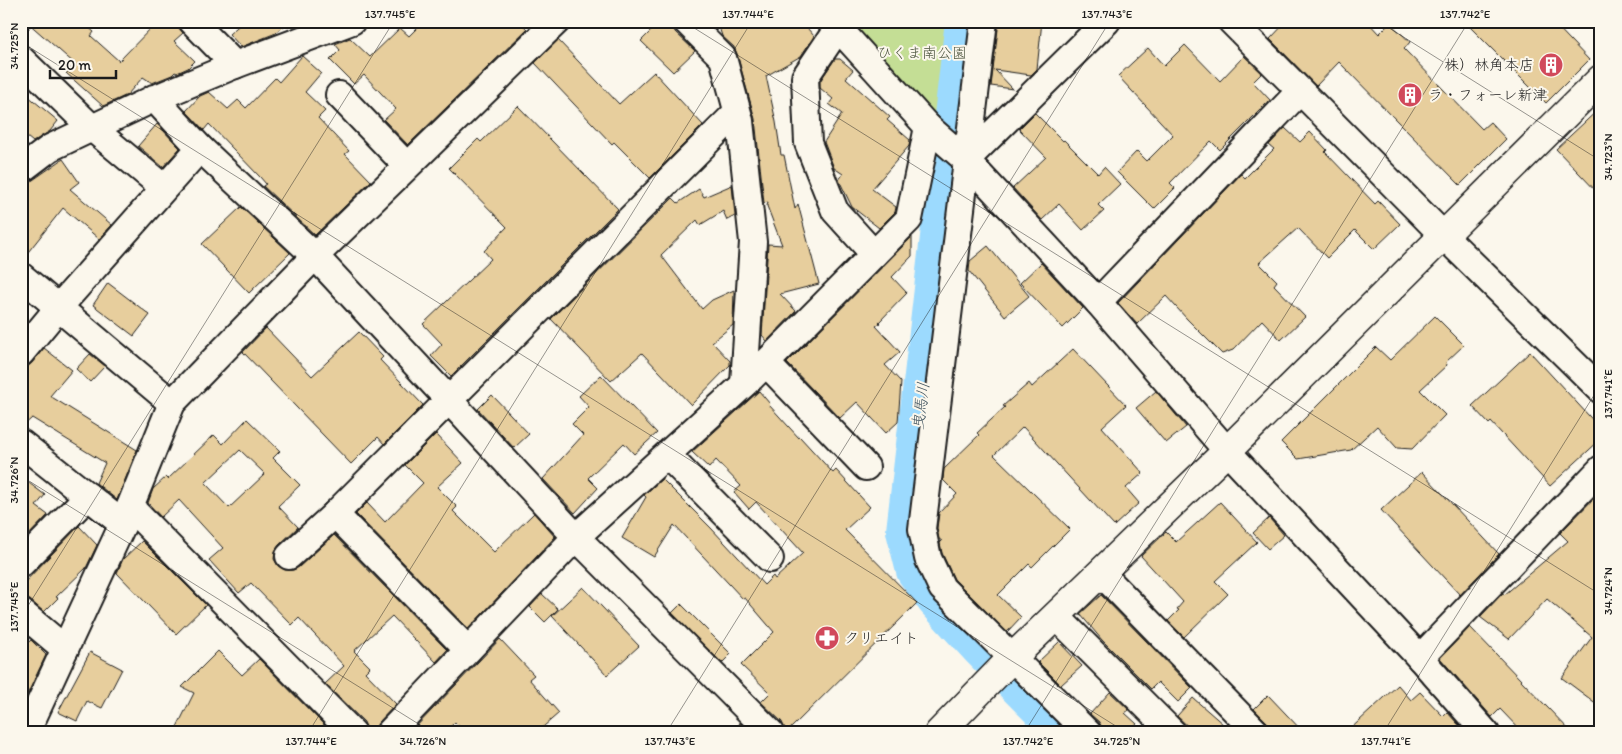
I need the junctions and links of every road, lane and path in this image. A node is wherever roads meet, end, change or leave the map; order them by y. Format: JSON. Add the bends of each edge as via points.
{"nodes":[{"id":1,"x":192,"y":21,"type":"edge"},
{"id":2,"x":352,"y":21,"type":"edge"},
{"id":3,"x":558,"y":21,"type":"edge"},
{"id":4,"x":686,"y":21,"type":"edge"},
{"id":5,"x":984,"y":21,"type":"edge"},
{"id":6,"x":1107,"y":21,"type":"edge"},
{"id":7,"x":1231,"y":21,"type":"edge"},
{"id":8,"x":835,"y":24,"type":"edge"},
{"id":9,"x":21,"y":59,"type":"edge"},
{"id":10,"x":235,"y":65,"type":"junction"},
{"id":11,"x":1601,"y":79,"type":"edge"},
{"id":12,"x":1300,"y":91,"type":"junction"},
{"id":13,"x":339,"y":95,"type":"dead end"},
{"id":14,"x":154,"y":98,"type":"junction"},
{"id":15,"x":737,"y":112,"type":"junction"},
{"id":16,"x":92,"y":128,"type":"junction"},
{"id":17,"x":934,"y":132,"type":"junction"},
{"id":18,"x":200,"y":148,"type":"junction"},
{"id":19,"x":963,"y":157,"type":"junction"},
{"id":20,"x":407,"y":166,"type":"junction"},
{"id":21,"x":21,"y":170,"type":"edge"},
{"id":22,"x":164,"y":188,"type":"junction"},
{"id":23,"x":1443,"y":235,"type":"junction"},
{"id":24,"x":874,"y":254,"type":"junction"},
{"id":25,"x":315,"y":256,"type":"junction"},
{"id":26,"x":21,"y":276,"type":"edge"},
{"id":27,"x":1098,"y":302,"type":"junction"},
{"id":28,"x":59,"y":307,"type":"junction"},
{"id":29,"x":21,"y":353,"type":"edge"},
{"id":30,"x":766,"y":363,"type":"junction"},
{"id":31,"x":744,"y":384,"type":"junction"},
{"id":32,"x":1601,"y":390,"type":"edge"},
{"id":33,"x":448,"y":400,"type":"junction"},
{"id":34,"x":172,"y":403,"type":"junction"},
{"id":35,"x":21,"y":443,"type":"edge"},
{"id":36,"x":1227,"y":451,"type":"junction"},
{"id":37,"x":667,"y":455,"type":"junction"},
{"id":38,"x":866,"y":467,"type":"dead end"},
{"id":39,"x":1601,"y":469,"type":"edge"},
{"id":40,"x":88,"y":496,"type":"junction"},
{"id":41,"x":335,"y":514,"type":"junction"},
{"id":42,"x":126,"y":516,"type":"junction"},
{"id":43,"x":576,"y":538,"type":"junction"},
{"id":44,"x":289,"y":556,"type":"dead end"},
{"id":45,"x":770,"y":559,"type":"dead end"},
{"id":46,"x":21,"y":564,"type":"edge"},
{"id":47,"x":1101,"y":572,"type":"junction"},
{"id":48,"x":21,"y":612,"type":"edge"},
{"id":49,"x":1056,"y":616,"type":"junction"},
{"id":50,"x":65,"y":649,"type":"junction"},
{"id":51,"x":468,"y":650,"type":"junction"},
{"id":52,"x":1012,"y":658,"type":"junction"},
{"id":53,"x":1420,"y":658,"type":"junction"},
{"id":54,"x":26,"y":733,"type":"edge"},
{"id":55,"x":353,"y":733,"type":"edge"},
{"id":56,"x":389,"y":733,"type":"edge"},
{"id":57,"x":771,"y":733,"type":"edge"},
{"id":58,"x":938,"y":733,"type":"edge"},
{"id":59,"x":1088,"y":733,"type":"edge"},
{"id":60,"x":1173,"y":733,"type":"edge"},
{"id":61,"x":1257,"y":733,"type":"edge"},
{"id":62,"x":1486,"y":733,"type":"edge"}],
"edges":[{"from":1,"to":10,"type":"street"},
{"from":2,"to":10,"type":"street"},
{"from":3,"to":20,"type":"street"},
{"from":4,"to":15,"type":"street","via":[[723,58]]},
{"from":5,"to":19,"type":"street"},
{"from":6,"to":19,"type":"street"},
{"from":7,"to":12,"type":"street"},
{"from":8,"to":17,"type":"street"},
{"from":8,"to":24,"type":"street","via":[[805,77],[808,143],[835,211]]},
{"from":9,"to":16,"type":"street"},
{"from":10,"to":14,"type":"street"},
{"from":11,"to":23,"type":"street"},
{"from":12,"to":23,"type":"street"},
{"from":12,"to":27,"type":"street"},
{"from":13,"to":20,"type":"street"},
{"from":14,"to":16,"type":"street"},
{"from":14,"to":18,"type":"street"},
{"from":15,"to":31,"type":"street","via":[[753,242]]},
{"from":15,"to":33,"type":"street"},
{"from":16,"to":21,"type":"street","via":[[50,148]]},
{"from":16,"to":22,"type":"street"},
{"from":17,"to":19,"type":"street"},
{"from":17,"to":24,"type":"street","via":[[909,219]]},
{"from":18,"to":22,"type":"street"},
{"from":18,"to":25,"type":"street"},
{"from":19,"to":27,"type":"street"},
{"from":19,"to":52,"type":"street","via":[[922,529],[928,558],[942,588]]},
{"from":20,"to":25,"type":"street"},
{"from":22,"to":28,"type":"street"},
{"from":23,"to":32,"type":"street"},
{"from":23,"to":36,"type":"street"},
{"from":24,"to":30,"type":"street"},
{"from":25,"to":33,"type":"street"},
{"from":25,"to":34,"type":"street"},
{"from":26,"to":28,"type":"street"},
{"from":27,"to":36,"type":"street"},
{"from":28,"to":29,"type":"street"},
{"from":28,"to":34,"type":"street"},
{"from":30,"to":31,"type":"street"},
{"from":30,"to":38,"type":"street"},
{"from":31,"to":37,"type":"street"},
{"from":33,"to":41,"type":"street"},
{"from":33,"to":43,"type":"street"},
{"from":34,"to":42,"type":"street"},
{"from":35,"to":40,"type":"street"},
{"from":36,"to":47,"type":"street"},
{"from":36,"to":53,"type":"street"},
{"from":37,"to":43,"type":"street"},
{"from":37,"to":45,"type":"street"},
{"from":39,"to":53,"type":"street"},
{"from":40,"to":42,"type":"street"},
{"from":40,"to":46,"type":"street"},
{"from":41,"to":44,"type":"street"},
{"from":41,"to":51,"type":"street"},
{"from":42,"to":50,"type":"street"},
{"from":42,"to":55,"type":"street"},
{"from":43,"to":51,"type":"street"},
{"from":43,"to":57,"type":"street"},
{"from":47,"to":49,"type":"street"},
{"from":47,"to":61,"type":"street"},
{"from":48,"to":50,"type":"street"},
{"from":49,"to":52,"type":"street"},
{"from":49,"to":60,"type":"street"},
{"from":50,"to":54,"type":"street"},
{"from":51,"to":56,"type":"street"},
{"from":52,"to":58,"type":"street"},
{"from":52,"to":59,"type":"street"},
{"from":53,"to":62,"type":"street"}]}
